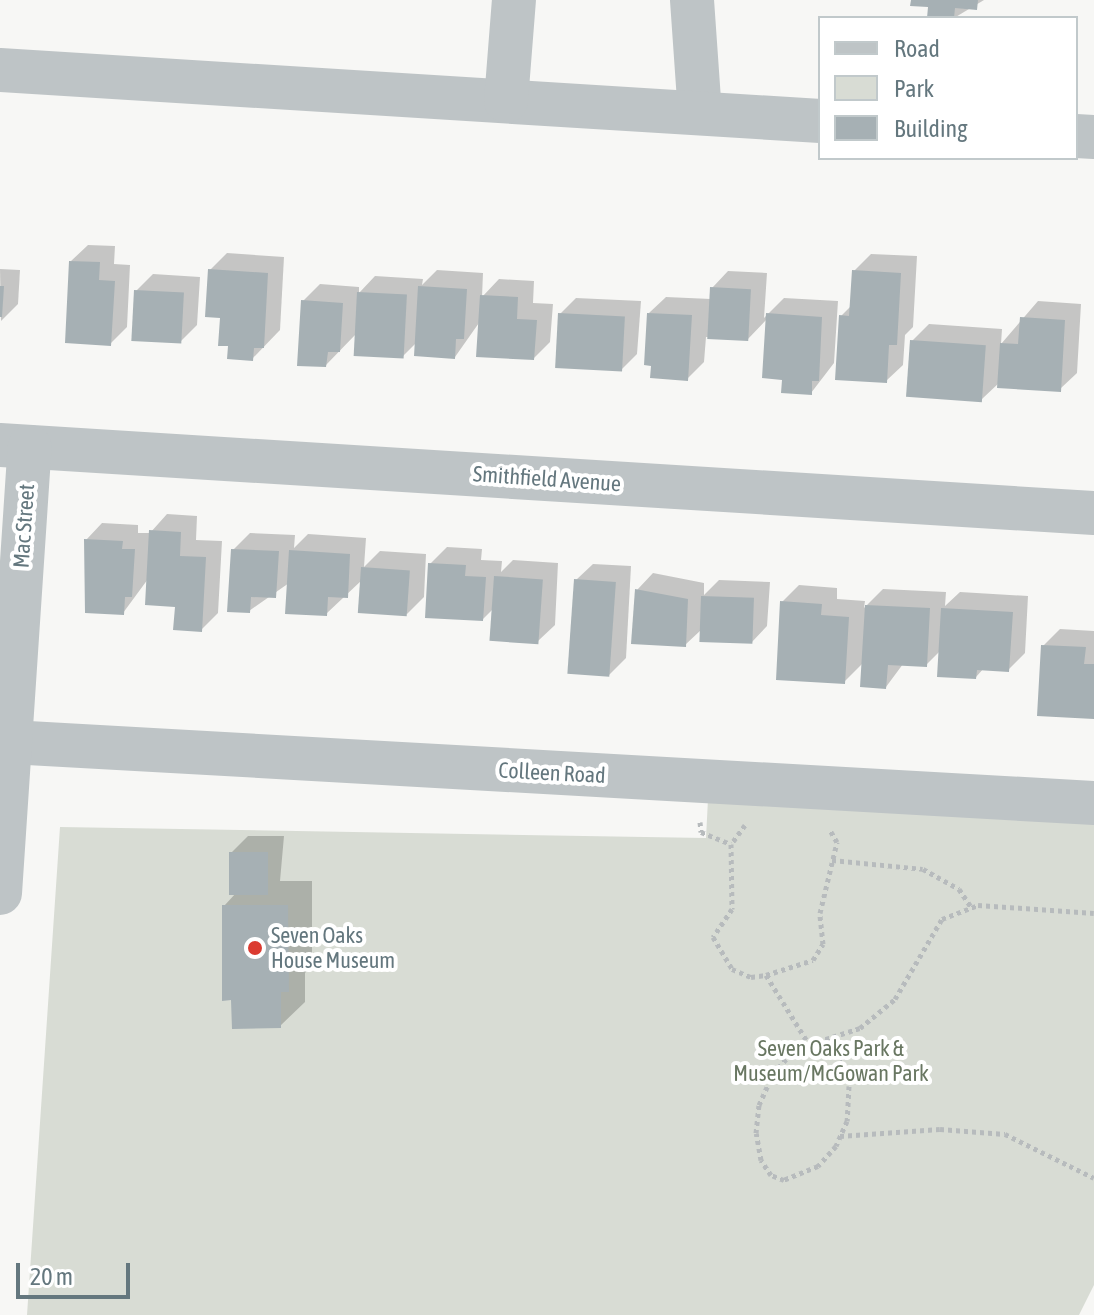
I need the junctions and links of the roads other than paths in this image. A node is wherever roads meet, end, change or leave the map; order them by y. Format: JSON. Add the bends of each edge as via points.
{"nodes":[{"id":1,"x":514,"y":0,"type":"edge"},
{"id":2,"x":692,"y":0,"type":"edge"},
{"id":3,"x":0,"y":70,"type":"edge"},
{"id":4,"x":506,"y":101,"type":"junction"},
{"id":5,"x":700,"y":113,"type":"junction"},
{"id":6,"x":818,"y":121,"type":"edge"},
{"id":7,"x":15,"y":446,"type":"edge"},
{"id":8,"x":1094,"y":513,"type":"edge"},
{"id":9,"x":7,"y":729,"type":"edge"},
{"id":10,"x":1094,"y":803,"type":"edge"},
{"id":11,"x":0,"y":893,"type":"edge"}],
"edges":[{"from":1,"to":4,"type":"street"},
{"from":2,"to":5,"type":"street"},
{"from":3,"to":4,"type":"street"},
{"from":4,"to":5,"type":"street"},
{"from":5,"to":6,"type":"street"},
{"from":7,"to":8,"type":"street","name":"Smithfield Avenue"},
{"from":7,"to":9,"type":"street","name":"Mac Street"},
{"from":9,"to":10,"type":"street","name":"Colleen Road"},
{"from":9,"to":11,"type":"street","name":"Mac Street"}]}
